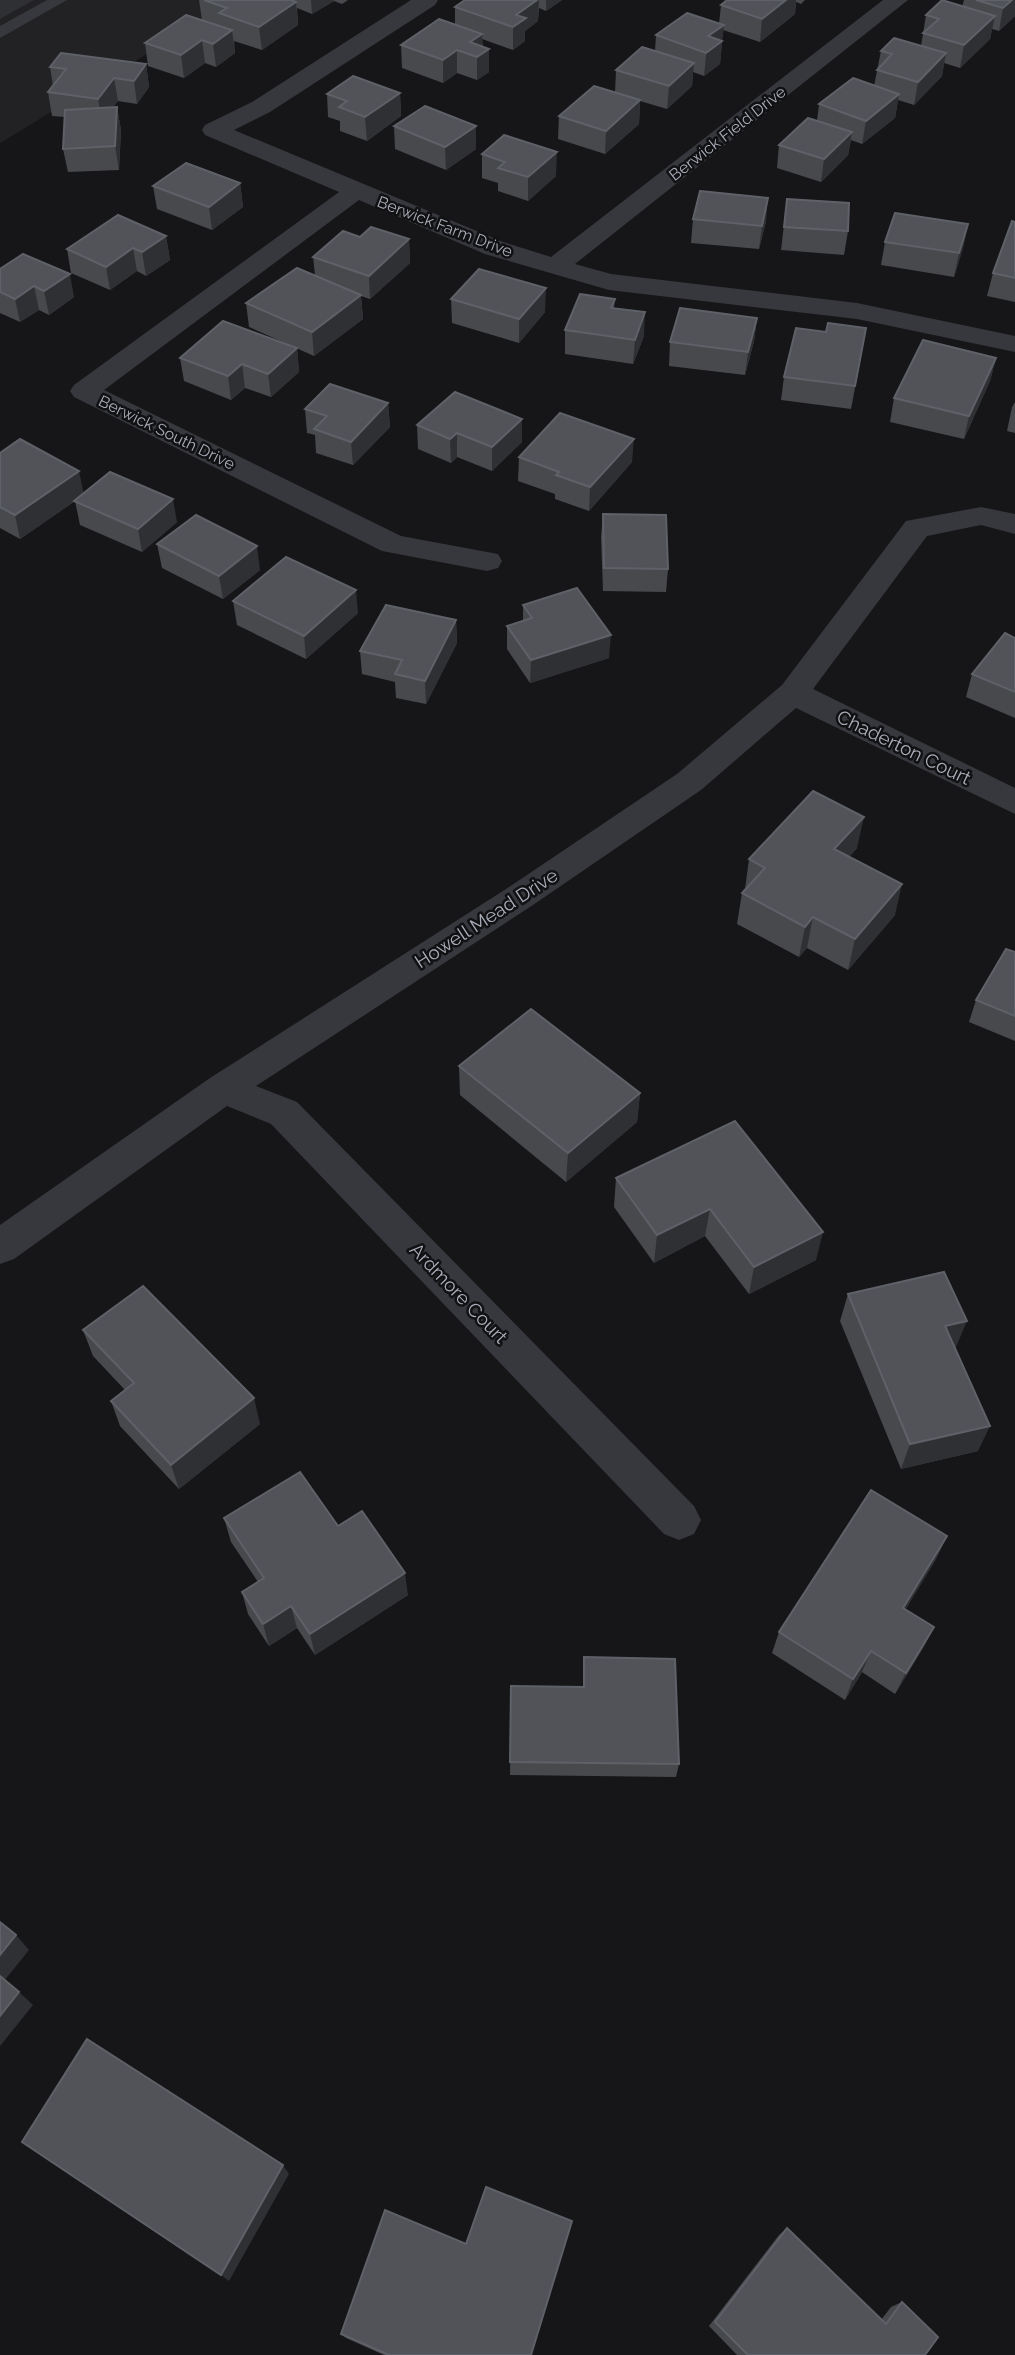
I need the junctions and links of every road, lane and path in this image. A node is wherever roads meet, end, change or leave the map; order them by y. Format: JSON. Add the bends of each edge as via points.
{"nodes":[{"id":1,"x":59,"y":0,"type":"edge"},
{"id":2,"x":427,"y":0,"type":"edge"},
{"id":3,"x":897,"y":0,"type":"edge"},
{"id":4,"x":0,"y":33,"type":"edge"},
{"id":5,"x":356,"y":191,"type":"junction"},
{"id":6,"x":557,"y":265,"type":"junction"},
{"id":7,"x":1015,"y":344,"type":"edge"},
{"id":8,"x":1015,"y":524,"type":"edge"},
{"id":9,"x":487,"y":561,"type":"dead end"},
{"id":10,"x":793,"y":693,"type":"junction"},
{"id":11,"x":1015,"y":803,"type":"edge"},
{"id":12,"x":223,"y":1089,"type":"junction"},
{"id":13,"x":0,"y":1247,"type":"edge"},
{"id":14,"x":680,"y":1520,"type":"dead end"}],
"edges":[{"from":1,"to":4,"type":"lane"},
{"from":2,"to":5,"type":"street","name":"Berwick Farm Drive","via":[[261,107],[214,131]]},
{"from":3,"to":6,"type":"street","name":"Berwick Field Drive"},
{"from":5,"to":6,"type":"street","name":"Berwick Farm Drive","via":[[494,248]]},
{"from":5,"to":9,"type":"street","name":"Berwick South Drive","via":[[83,391],[393,544]]},
{"from":6,"to":7,"type":"street","name":"Berwick Farm Drive","via":[[609,282],[857,311]]},
{"from":8,"to":10,"type":"street","name":"Howell Mead Drive","via":[[981,516],[917,528]]},
{"from":10,"to":11,"type":"street","name":"Chaderton Court"},
{"from":10,"to":12,"type":"street","name":"Howell Mead Drive","via":[[689,782]]},
{"from":12,"to":13,"type":"street","name":"Howell Mead Drive"},
{"from":12,"to":14,"type":"street","name":"Ardmore Court","via":[[284,1113]]}]}
